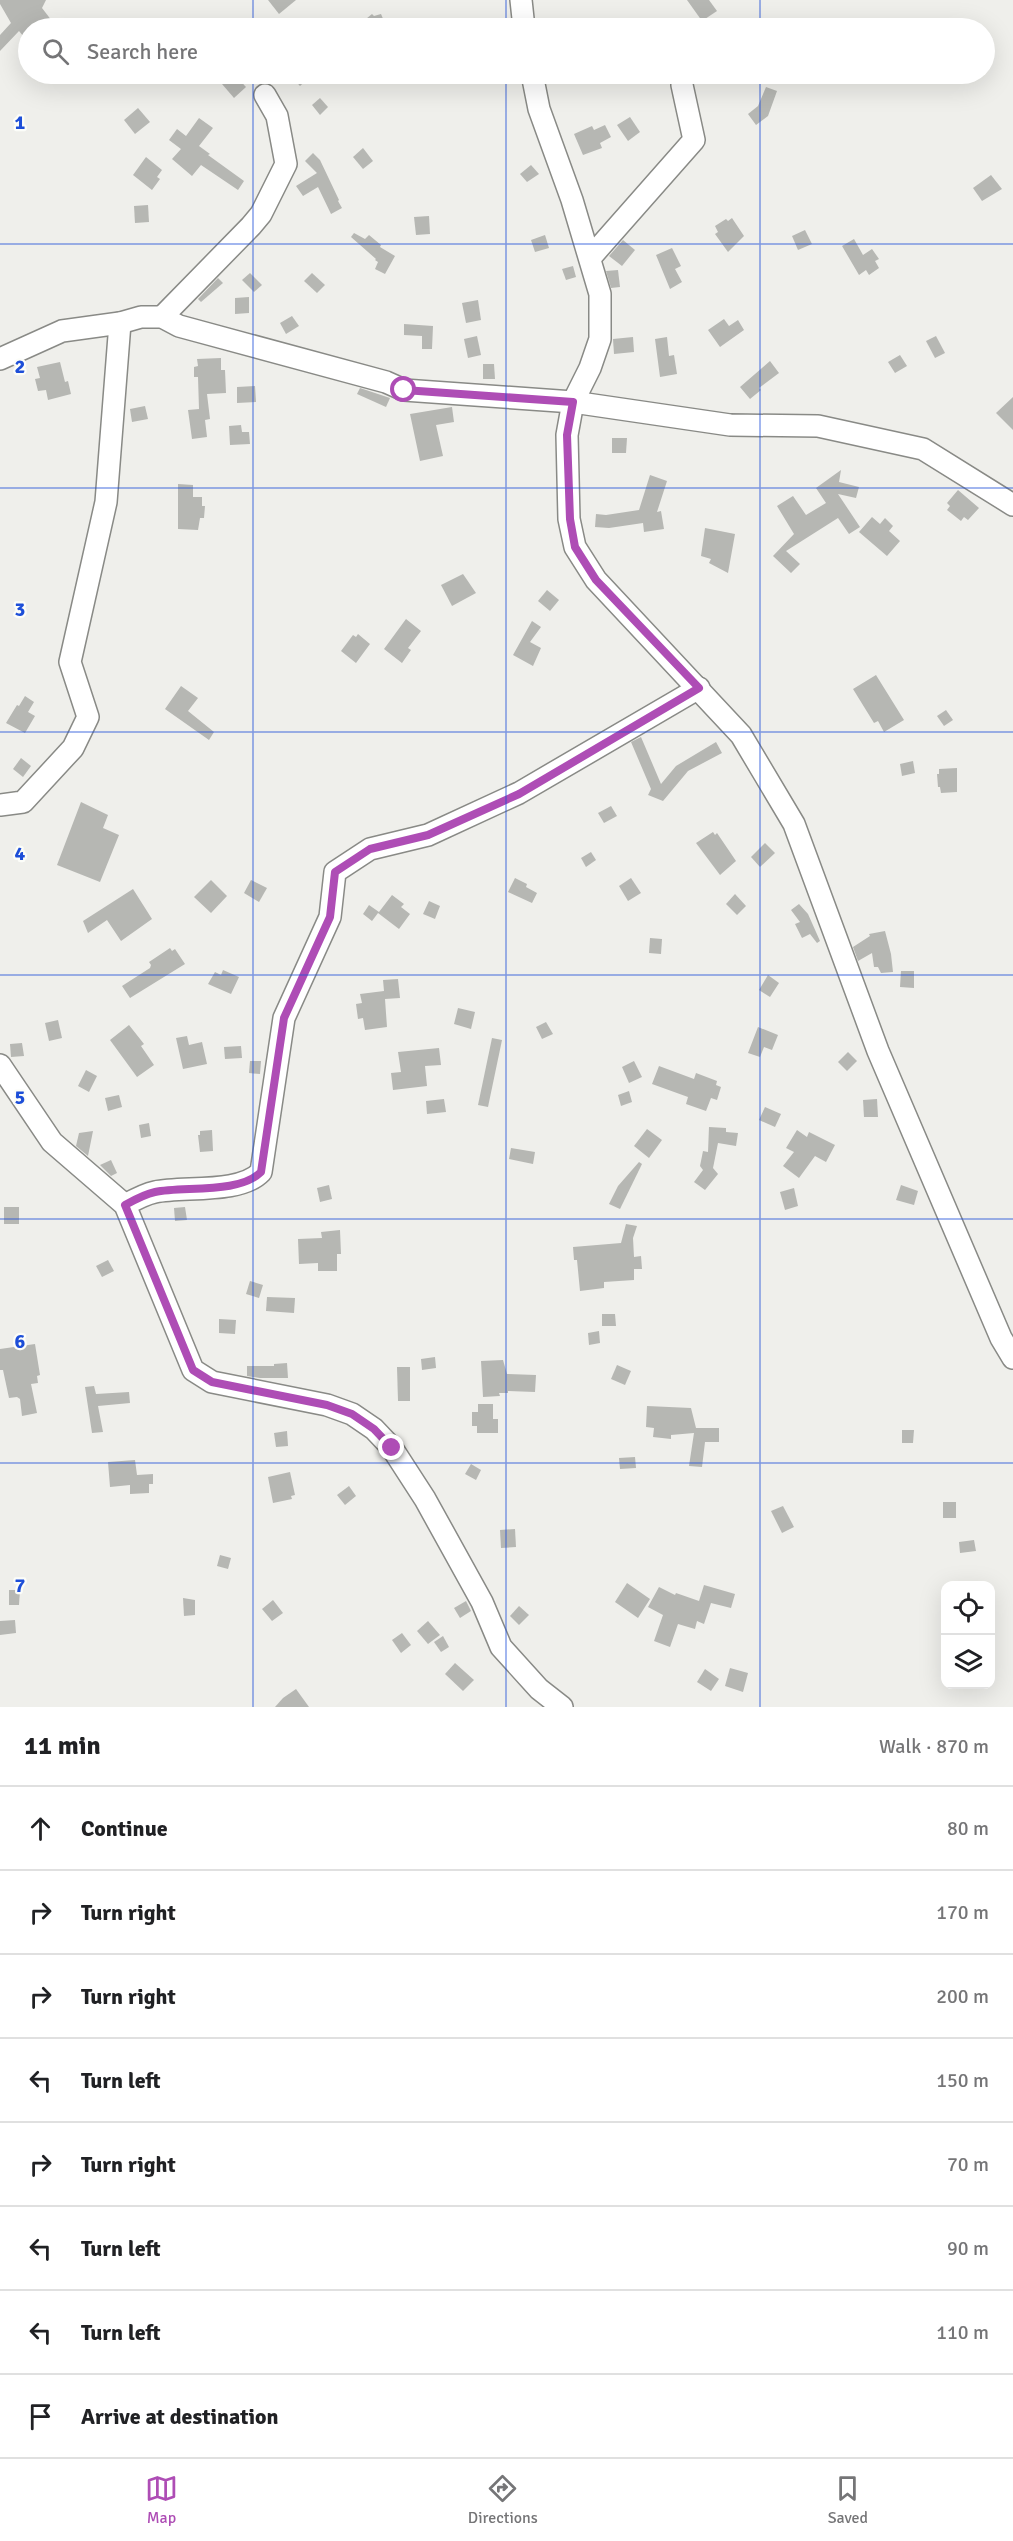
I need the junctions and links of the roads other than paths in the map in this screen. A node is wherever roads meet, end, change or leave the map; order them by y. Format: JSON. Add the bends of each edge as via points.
{"nodes":[{"id":1,"x":521,"y":0,"type":"edge"},
{"id":2,"x":523,"y":18,"type":"edge"},
{"id":3,"x":534,"y":84,"type":"edge"},
{"id":4,"x":682,"y":84,"type":"edge"},
{"id":5,"x":265,"y":95,"type":"dead end"},
{"id":6,"x":590,"y":258,"type":"junction"},
{"id":7,"x":162,"y":317,"type":"junction"},
{"id":8,"x":120,"y":323,"type":"junction"},
{"id":9,"x":0,"y":359,"type":"edge"},
{"id":10,"x":573,"y":402,"type":"junction"},
{"id":11,"x":1013,"y":505,"type":"edge"},
{"id":12,"x":699,"y":688,"type":"junction"},
{"id":13,"x":0,"y":805,"type":"edge"},
{"id":14,"x":0,"y":1065,"type":"edge"},
{"id":15,"x":125,"y":1205,"type":"junction"},
{"id":16,"x":1013,"y":1358,"type":"edge"},
{"id":17,"x":562,"y":1707,"type":"edge"}],
"edges":[{"from":1,"to":2,"type":"street"},
{"from":3,"to":6,"type":"street","via":[[538,109]]},
{"from":4,"to":6,"type":"street","via":[[694,140]]},
{"from":5,"to":7,"type":"street","via":[[277,116],[286,164],[261,214]]},
{"from":6,"to":10,"type":"street","via":[[600,294],[600,339]]},
{"from":7,"to":8,"type":"street"},
{"from":7,"to":10,"type":"street","via":[[178,326],[404,390]]},
{"from":8,"to":9,"type":"street","via":[[62,331]]},
{"from":8,"to":13,"type":"street","via":[[106,502],[70,662],[88,717],[73,748],[23,802]]},
{"from":10,"to":11,"type":"street","via":[[730,425],[818,426],[923,449]]},
{"from":10,"to":12,"type":"street","via":[[567,435],[575,547],[596,580]]},
{"from":12,"to":15,"type":"street","via":[[519,794],[428,835],[370,849],[335,872],[330,917],[284,1018],[261,1172],[256,1178],[217,1188],[155,1192]]},
{"from":12,"to":16,"type":"street","via":[[741,735],[794,824],[879,1051]]},
{"from":14,"to":15,"type":"street","via":[[52,1142]]},
{"from":15,"to":17,"type":"street","via":[[193,1370],[212,1382],[327,1405],[352,1414],[374,1429],[392,1448],[425,1499],[482,1602],[501,1647],[539,1689]]}]}
